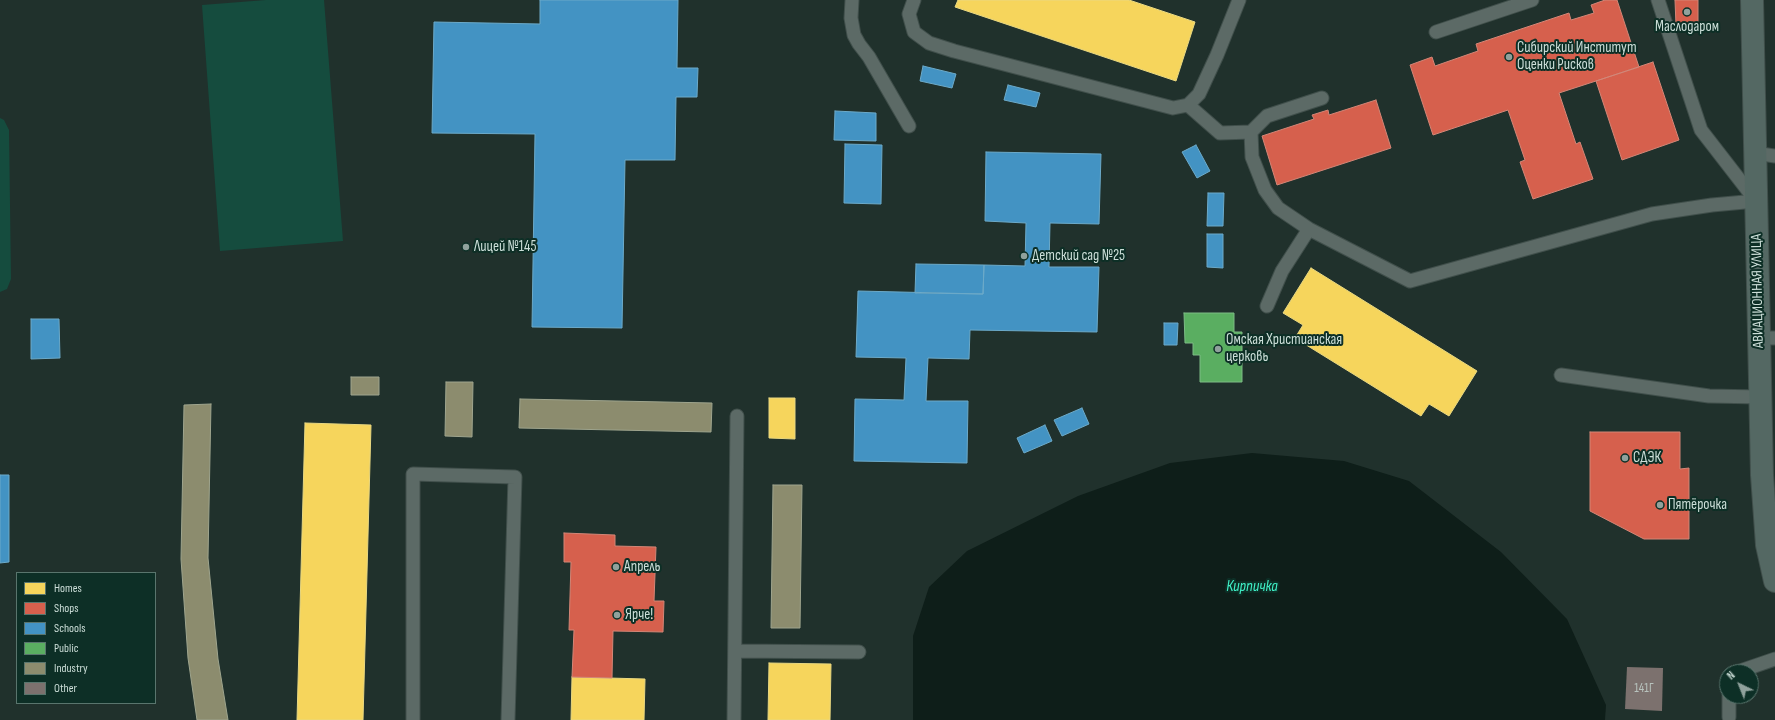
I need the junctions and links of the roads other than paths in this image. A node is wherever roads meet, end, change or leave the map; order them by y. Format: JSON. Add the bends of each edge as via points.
{"nodes":[{"id":1,"x":852,"y":0,"type":"edge"},
{"id":2,"x":914,"y":0,"type":"edge"},
{"id":3,"x":1239,"y":0,"type":"edge"},
{"id":4,"x":1532,"y":0,"type":"edge"},
{"id":5,"x":1658,"y":0,"type":"edge"},
{"id":6,"x":1752,"y":0,"type":"edge"},
{"id":7,"x":1436,"y":32,"type":"dead end"},
{"id":8,"x":1322,"y":98,"type":"dead end"},
{"id":9,"x":1188,"y":105,"type":"junction"},
{"id":10,"x":910,"y":126,"type":"dead end"},
{"id":11,"x":1250,"y":132,"type":"junction"},
{"id":12,"x":1765,"y":154,"type":"edge"},
{"id":13,"x":1756,"y":202,"type":"junction"},
{"id":14,"x":1309,"y":229,"type":"junction"},
{"id":15,"x":1267,"y":306,"type":"dead end"},
{"id":16,"x":1767,"y":338,"type":"edge"},
{"id":17,"x":1561,"y":375,"type":"dead end"},
{"id":18,"x":1760,"y":397,"type":"junction"},
{"id":19,"x":737,"y":416,"type":"dead end"},
{"id":20,"x":1775,"y":581,"type":"edge"},
{"id":21,"x":735,"y":651,"type":"junction"},
{"id":22,"x":859,"y":652,"type":"dead end"},
{"id":23,"x":1775,"y":659,"type":"edge"},
{"id":24,"x":1759,"y":664,"type":"edge"},
{"id":25,"x":1729,"y":704,"type":"edge"},
{"id":26,"x":1729,"y":717,"type":"dead end"},
{"id":27,"x":413,"y":720,"type":"edge"},
{"id":28,"x":508,"y":720,"type":"edge"},
{"id":29,"x":734,"y":720,"type":"edge"}],
"edges":[{"from":1,"to":10,"type":"lane","via":[[851,18],[854,34]]},
{"from":2,"to":9,"type":"lane","via":[[909,14],[914,32],[929,43],[1172,108]]},
{"from":3,"to":9,"type":"lane","via":[[1199,94]]},
{"from":4,"to":7,"type":"lane"},
{"from":5,"to":13,"type":"lane","via":[[1701,130]]},
{"from":6,"to":12,"type":"main road","name":"АВИАЦИОННАЯ УЛИЦА"},
{"from":8,"to":11,"type":"lane","via":[[1267,116]]},
{"from":9,"to":11,"type":"lane","via":[[1220,133]]},
{"from":11,"to":14,"type":"lane","via":[[1252,157],[1265,190],[1278,208]]},
{"from":12,"to":13,"type":"main road","name":"АВИАЦИОННАЯ УЛИЦА"},
{"from":13,"to":14,"type":"lane","via":[[1712,205],[1652,214],[1410,281]]},
{"from":13,"to":16,"type":"main road","name":"АВИАЦИОННАЯ УЛИЦА"},
{"from":14,"to":15,"type":"lane","via":[[1282,270]]},
{"from":16,"to":18,"type":"main road","name":"АВИАЦИОННАЯ УЛИЦА"},
{"from":17,"to":18,"type":"lane","via":[[1709,396]]},
{"from":18,"to":20,"type":"main road","name":"АВИАЦИОННАЯ УЛИЦА","via":[[1767,545]]},
{"from":19,"to":21,"type":"lane"},
{"from":21,"to":22,"type":"lane"},
{"from":21,"to":29,"type":"lane"},
{"from":23,"to":24,"type":"lane"},
{"from":25,"to":26,"type":"lane"},
{"from":27,"to":28,"type":"lane","via":[[413,474],[515,477]]}]}
